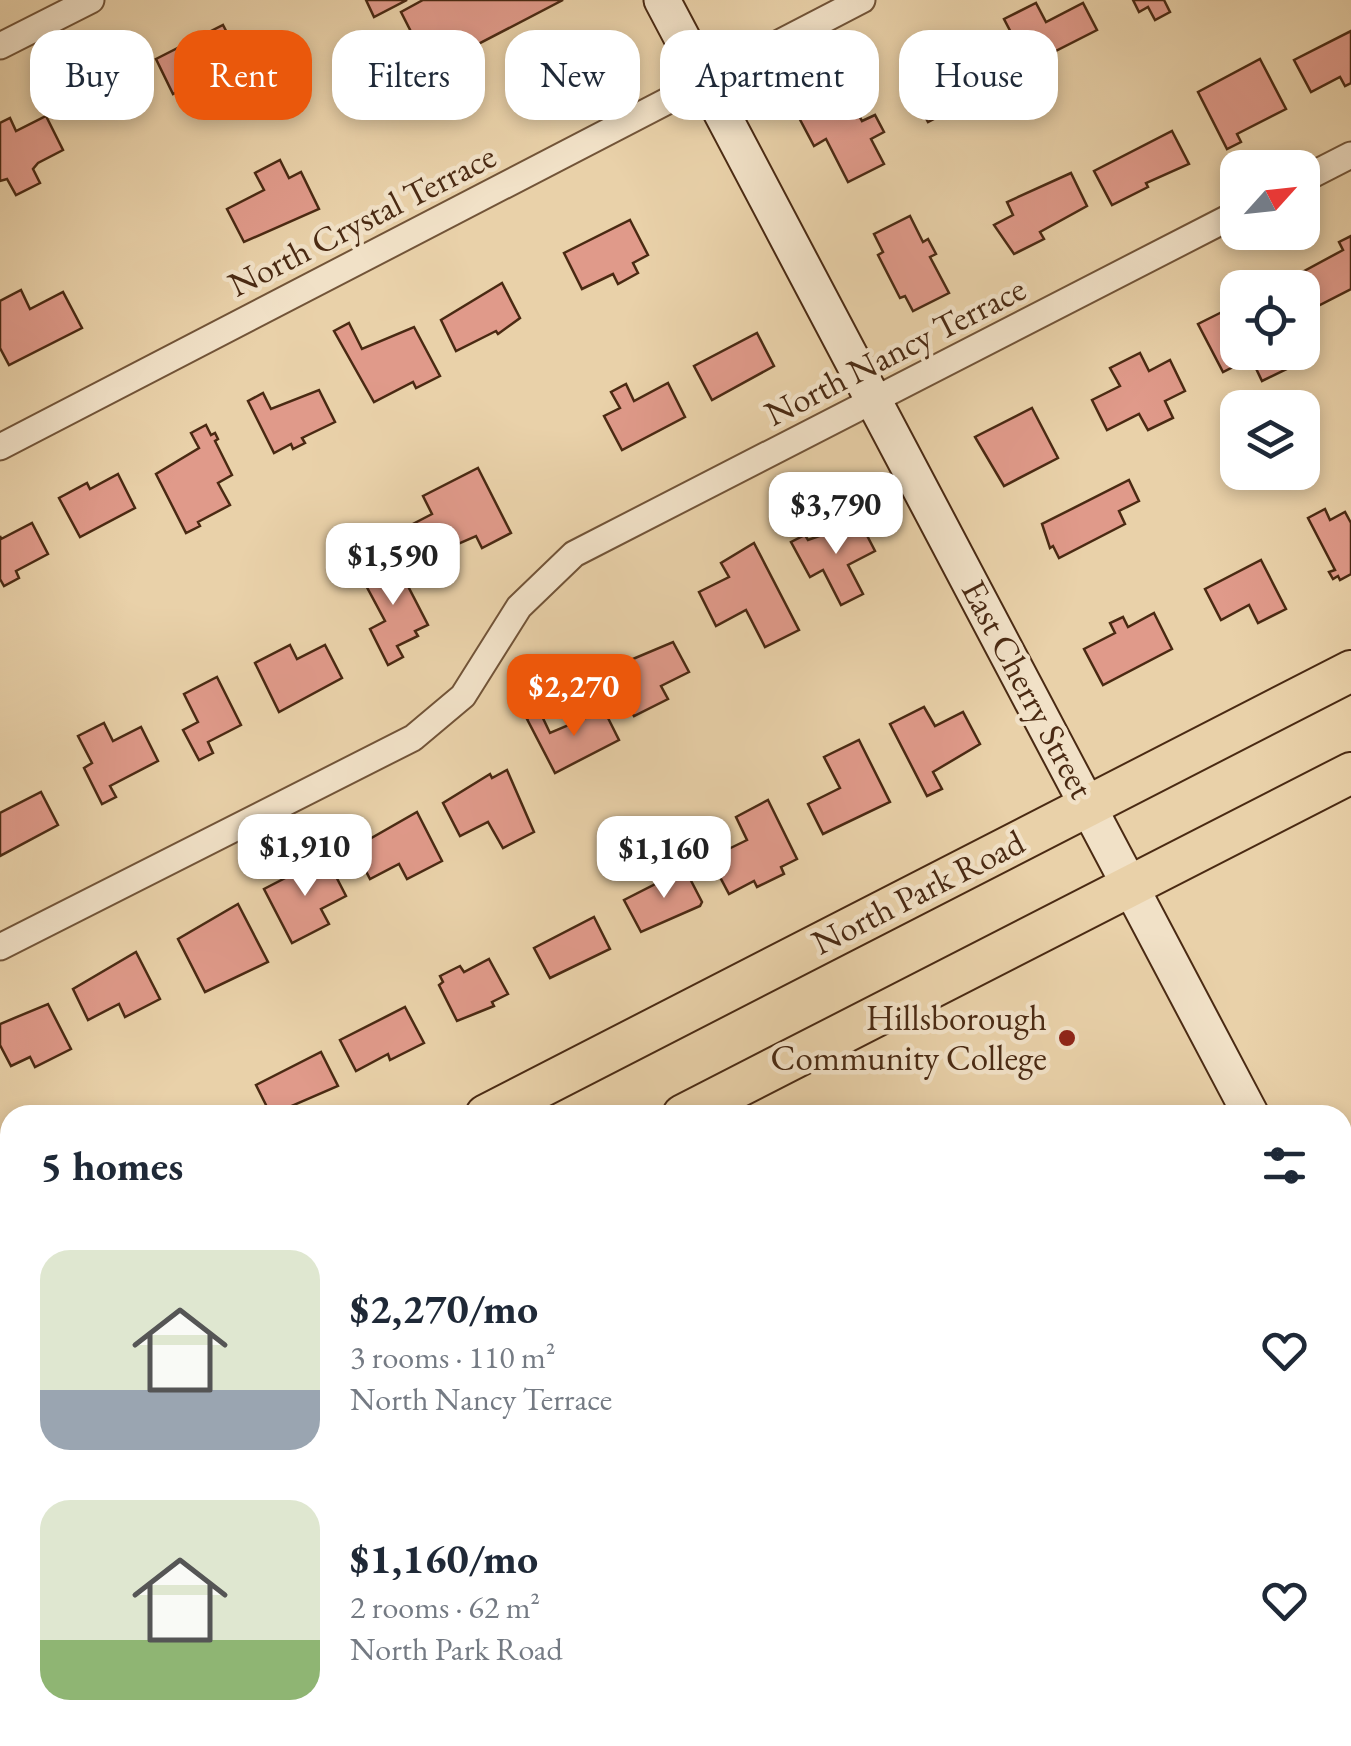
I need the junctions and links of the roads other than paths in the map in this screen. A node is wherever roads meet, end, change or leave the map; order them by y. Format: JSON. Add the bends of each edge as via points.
{"nodes":[{"id":1,"x":91,"y":0,"type":"edge"},
{"id":2,"x":662,"y":0,"type":"edge"},
{"id":3,"x":862,"y":0,"type":"edge"},
{"id":4,"x":678,"y":30,"type":"edge"},
{"id":5,"x":805,"y":30,"type":"edge"},
{"id":6,"x":0,"y":46,"type":"edge"},
{"id":7,"x":660,"y":105,"type":"edge"},
{"id":8,"x":725,"y":120,"type":"edge"},
{"id":9,"x":1351,"y":154,"type":"edge"},
{"id":10,"x":1320,"y":170,"type":"edge"},
{"id":11,"x":1220,"y":222,"type":"edge"},
{"id":12,"x":874,"y":401,"type":"junction"},
{"id":13,"x":0,"y":447,"type":"edge"},
{"id":14,"x":1351,"y":671,"type":"edge"},
{"id":15,"x":1351,"y":774,"type":"edge"},
{"id":16,"x":1089,"y":805,"type":"junction"},
{"id":17,"x":1132,"y":888,"type":"junction"},
{"id":18,"x":0,"y":947,"type":"edge"},
{"id":19,"x":505,"y":1105,"type":"edge"},
{"id":20,"x":703,"y":1105,"type":"edge"},
{"id":21,"x":1246,"y":1105,"type":"edge"}],
"edges":[{"from":1,"to":6,"type":"street"},
{"from":2,"to":4,"type":"street","name":"East Cherry Street"},
{"from":3,"to":5,"type":"street","name":"North Crystal Terrace"},
{"from":7,"to":13,"type":"street","name":"North Crystal Terrace"},
{"from":8,"to":12,"type":"street","name":"East Cherry Street"},
{"from":9,"to":10,"type":"street"},
{"from":11,"to":12,"type":"street","name":"North Nancy Terrace"},
{"from":12,"to":16,"type":"street","name":"East Cherry Street"},
{"from":12,"to":18,"type":"street","name":"North Nancy Terrace","via":[[574,554],[520,607],[464,696],[413,738]]},
{"from":14,"to":16,"type":"main road","name":"North Park Road"},
{"from":15,"to":17,"type":"main road"},
{"from":16,"to":17,"type":"street","name":"East Cherry Street"},
{"from":16,"to":19,"type":"main road","name":"North Park Road"},
{"from":17,"to":20,"type":"main road"},
{"from":17,"to":21,"type":"street","name":"East Cherry Street"}]}
